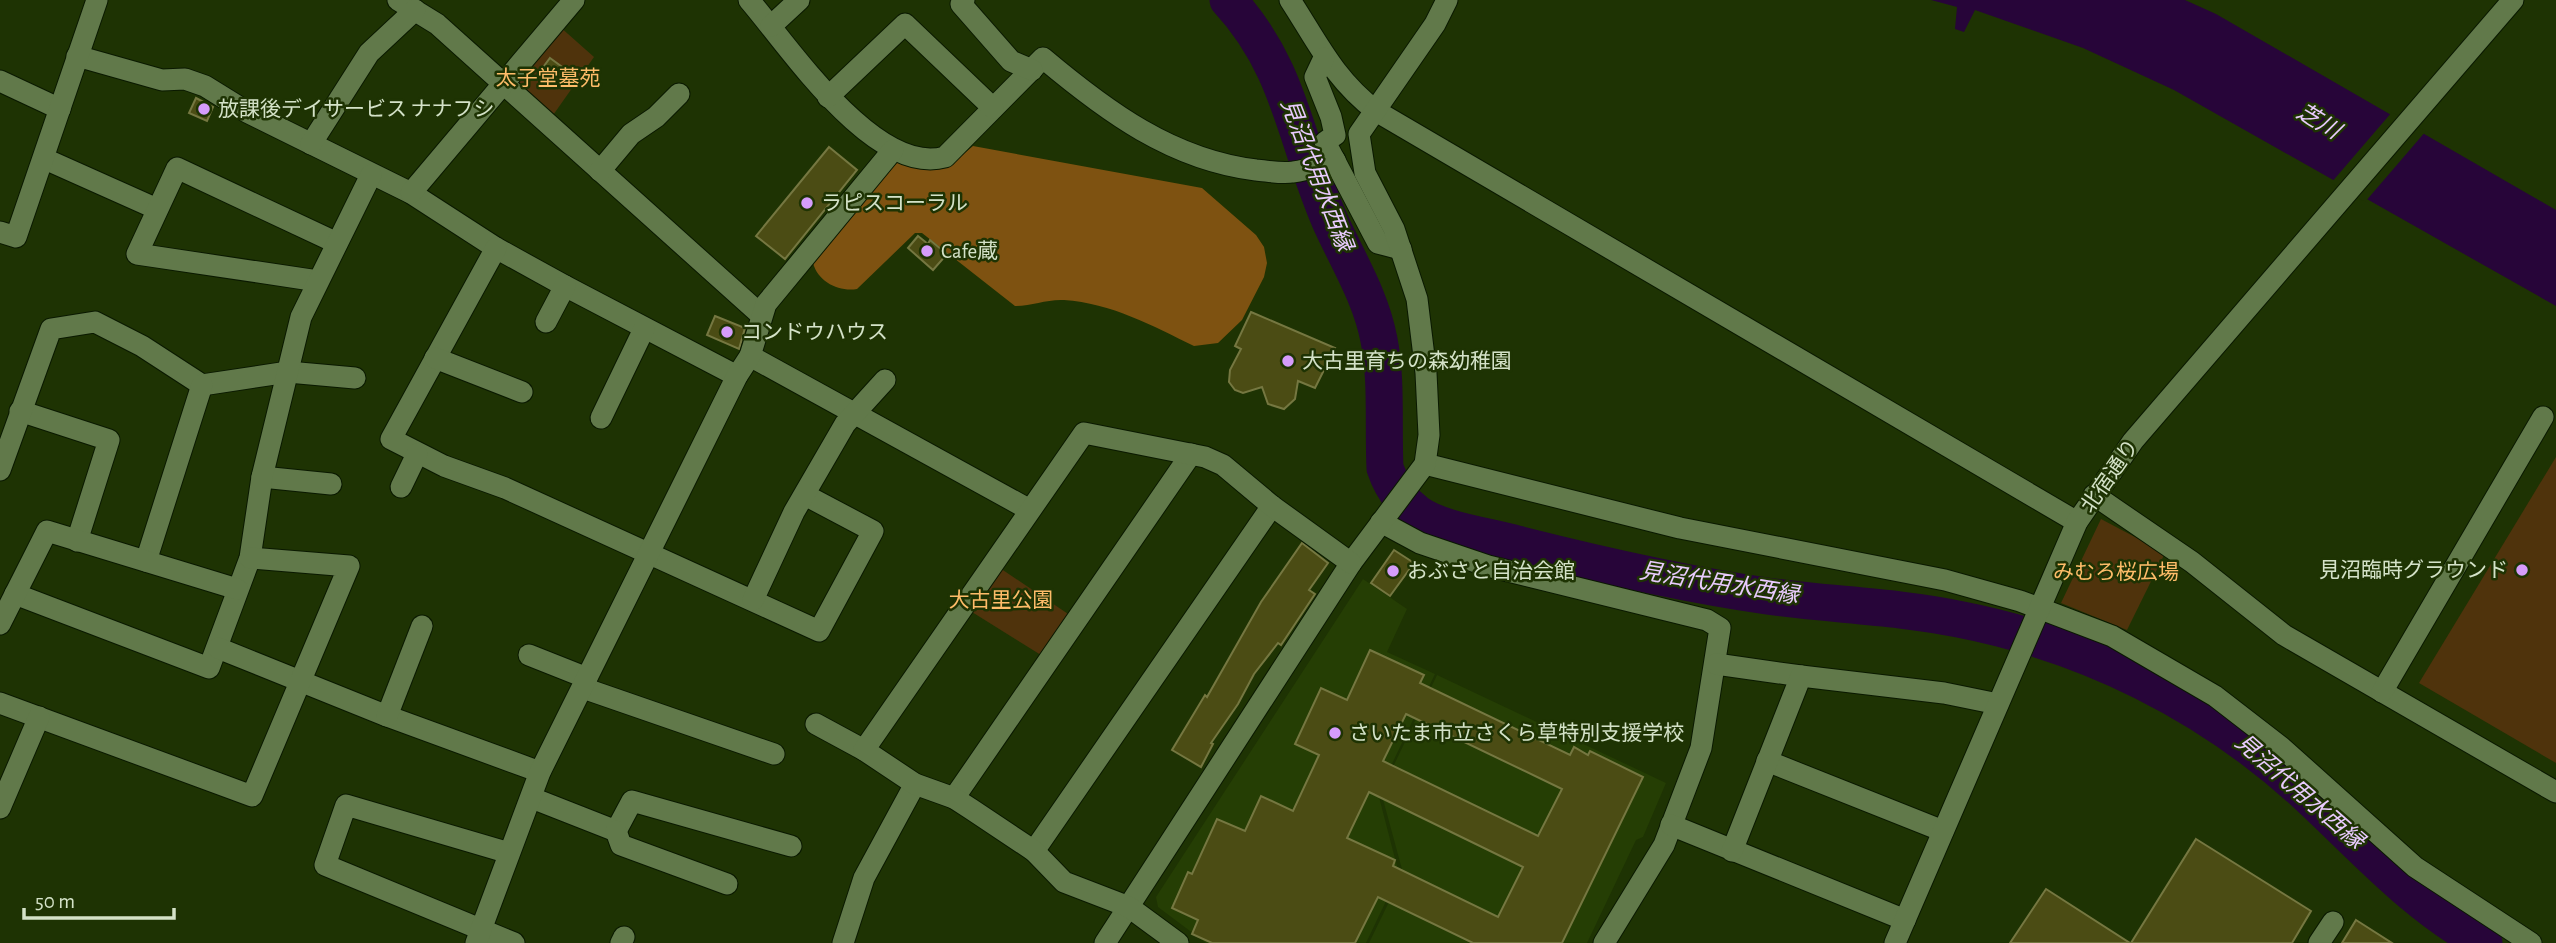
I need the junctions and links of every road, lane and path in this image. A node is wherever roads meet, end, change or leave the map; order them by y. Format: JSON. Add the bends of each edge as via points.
{"nodes":[{"id":1,"x":97,"y":0,"type":"edge"},
{"id":2,"x":574,"y":0,"type":"edge"},
{"id":3,"x":749,"y":0,"type":"edge"},
{"id":4,"x":799,"y":0,"type":"edge"},
{"id":5,"x":964,"y":0,"type":"edge"},
{"id":6,"x":1290,"y":0,"type":"edge"},
{"id":7,"x":1447,"y":0,"type":"edge"},
{"id":8,"x":2513,"y":0,"type":"edge"},
{"id":9,"x":418,"y":6,"type":"edge"},
{"id":10,"x":771,"y":26,"type":"junction"},
{"id":11,"x":77,"y":56,"type":"junction"},
{"id":12,"x":1324,"y":58,"type":"junction"},
{"id":13,"x":1032,"y":70,"type":"junction"},
{"id":14,"x":0,"y":81,"type":"edge"},
{"id":15,"x":502,"y":84,"type":"junction"},
{"id":16,"x":679,"y":94,"type":"dead end"},
{"id":17,"x":828,"y":97,"type":"junction"},
{"id":18,"x":993,"y":108,"type":"junction"},
{"id":19,"x":60,"y":109,"type":"junction"},
{"id":20,"x":1376,"y":111,"type":"junction"},
{"id":21,"x":311,"y":144,"type":"junction"},
{"id":22,"x":893,"y":150,"type":"junction"},
{"id":23,"x":45,"y":159,"type":"junction"},
{"id":24,"x":1335,"y":160,"type":"junction"},
{"id":25,"x":600,"y":171,"type":"junction"},
{"id":26,"x":371,"y":176,"type":"junction"},
{"id":27,"x":411,"y":193,"type":"junction"},
{"id":28,"x":157,"y":209,"type":"junction"},
{"id":29,"x":0,"y":232,"type":"edge"},
{"id":30,"x":337,"y":243,"type":"junction"},
{"id":31,"x":496,"y":248,"type":"junction"},
{"id":32,"x":1401,"y":249,"type":"junction"},
{"id":33,"x":317,"y":281,"type":"junction"},
{"id":34,"x":565,"y":286,"type":"junction"},
{"id":35,"x":761,"y":315,"type":"junction"},
{"id":36,"x":546,"y":322,"type":"dead end"},
{"id":37,"x":644,"y":329,"type":"junction"},
{"id":38,"x":750,"y":356,"type":"junction"},
{"id":39,"x":435,"y":358,"type":"junction"},
{"id":40,"x":288,"y":372,"type":"junction"},
{"id":41,"x":737,"y":376,"type":"junction"},
{"id":42,"x":355,"y":378,"type":"dead end"},
{"id":43,"x":885,"y":380,"type":"dead end"},
{"id":44,"x":202,"y":385,"type":"junction"},
{"id":45,"x":522,"y":392,"type":"dead end"},
{"id":46,"x":20,"y":411,"type":"junction"},
{"id":47,"x":853,"y":413,"type":"junction"},
{"id":48,"x":2543,"y":417,"type":"dead end"},
{"id":49,"x":601,"y":418,"type":"dead end"},
{"id":50,"x":417,"y":454,"type":"junction"},
{"id":51,"x":1191,"y":454,"type":"junction"},
{"id":52,"x":0,"y":470,"type":"edge"},
{"id":53,"x":1419,"y":472,"type":"junction"},
{"id":54,"x":262,"y":477,"type":"junction"},
{"id":55,"x":331,"y":484,"type":"dead end"},
{"id":56,"x":401,"y":487,"type":"dead end"},
{"id":57,"x":805,"y":495,"type":"junction"},
{"id":58,"x":2094,"y":495,"type":"junction"},
{"id":59,"x":1272,"y":506,"type":"junction"},
{"id":60,"x":1030,"y":510,"type":"junction"},
{"id":61,"x":1385,"y":517,"type":"junction"},
{"id":62,"x":2077,"y":522,"type":"junction"},
{"id":63,"x":77,"y":541,"type":"junction"},
{"id":64,"x":647,"y":554,"type":"junction"},
{"id":65,"x":250,"y":558,"type":"junction"},
{"id":66,"x":146,"y":561,"type":"junction"},
{"id":67,"x":1351,"y":563,"type":"junction"},
{"id":68,"x":237,"y":590,"type":"junction"},
{"id":69,"x":15,"y":594,"type":"junction"},
{"id":70,"x":753,"y":600,"type":"junction"},
{"id":71,"x":2038,"y":613,"type":"junction"},
{"id":72,"x":0,"y":624,"type":"edge"},
{"id":73,"x":422,"y":626,"type":"dead end"},
{"id":74,"x":218,"y":648,"type":"junction"},
{"id":75,"x":529,"y":655,"type":"dead end"},
{"id":76,"x":1716,"y":664,"type":"junction"},
{"id":77,"x":1801,"y":676,"type":"junction"},
{"id":78,"x":301,"y":681,"type":"junction"},
{"id":79,"x":585,"y":683,"type":"junction"},
{"id":80,"x":2382,"y":692,"type":"junction"},
{"id":81,"x":0,"y":703,"type":"edge"},
{"id":82,"x":1998,"y":704,"type":"junction"},
{"id":83,"x":387,"y":716,"type":"junction"},
{"id":84,"x":39,"y":717,"type":"junction"},
{"id":85,"x":816,"y":724,"type":"dead end"},
{"id":86,"x":864,"y":750,"type":"junction"},
{"id":87,"x":774,"y":754,"type":"dead end"},
{"id":88,"x":1768,"y":761,"type":"junction"},
{"id":89,"x":540,"y":772,"type":"junction"},
{"id":90,"x":915,"y":784,"type":"junction"},
{"id":91,"x":2556,"y":792,"type":"edge"},
{"id":92,"x":532,"y":798,"type":"junction"},
{"id":93,"x":954,"y":798,"type":"junction"},
{"id":94,"x":0,"y":808,"type":"edge"},
{"id":95,"x":1671,"y":825,"type":"junction"},
{"id":96,"x":616,"y":831,"type":"junction"},
{"id":97,"x":1943,"y":831,"type":"junction"},
{"id":98,"x":791,"y":846,"type":"dead end"},
{"id":99,"x":1034,"y":851,"type":"junction"},
{"id":100,"x":1732,"y":851,"type":"junction"},
{"id":101,"x":509,"y":853,"type":"junction"},
{"id":102,"x":727,"y":884,"type":"dead end"},
{"id":103,"x":1129,"y":907,"type":"junction"},
{"id":104,"x":1905,"y":920,"type":"junction"},
{"id":105,"x":2333,"y":922,"type":"dead end"},
{"id":106,"x":479,"y":936,"type":"edge"},
{"id":107,"x":1607,"y":940,"type":"edge"},
{"id":108,"x":514,"y":943,"type":"edge"},
{"id":109,"x":843,"y":943,"type":"edge"},
{"id":110,"x":1105,"y":943,"type":"edge"},
{"id":111,"x":1178,"y":943,"type":"edge"},
{"id":112,"x":1895,"y":943,"type":"edge"},
{"id":113,"x":2319,"y":943,"type":"edge"},
{"id":114,"x":2531,"y":943,"type":"edge"}],
"edges":[{"from":1,"to":11,"type":"street"},
{"from":2,"to":15,"type":"street"},
{"from":3,"to":10,"type":"street"},
{"from":4,"to":10,"type":"street"},
{"from":5,"to":13,"type":"street","via":[[961,4],[1011,61]]},
{"from":6,"to":12,"type":"street"},
{"from":7,"to":20,"type":"street"},
{"from":8,"to":58,"type":"street","name":"北宿通り","via":[[2133,441]]},
{"from":9,"to":15,"type":"street"},
{"from":9,"to":21,"type":"street","via":[[369,53]]},
{"from":10,"to":17,"type":"street"},
{"from":11,"to":19,"type":"street"},
{"from":11,"to":21,"type":"street","via":[[162,80],[185,79],[205,86]]},
{"from":12,"to":20,"type":"street"},
{"from":12,"to":24,"type":"street","via":[[1315,77],[1331,117],[1335,135],[1325,142]]},
{"from":13,"to":18,"type":"street"},
{"from":13,"to":24,"type":"street","via":[[1043,58],[1099,105],[1162,143],[1226,166],[1295,172]]},
{"from":14,"to":19,"type":"street"},
{"from":15,"to":25,"type":"street"},
{"from":15,"to":27,"type":"street"},
{"from":16,"to":25,"type":"street","via":[[631,134]]},
{"from":17,"to":18,"type":"street","via":[[905,24]]},
{"from":17,"to":22,"type":"street"},
{"from":18,"to":22,"type":"street","via":[[946,157]]},
{"from":19,"to":23,"type":"street"},
{"from":20,"to":32,"type":"street","via":[[1359,134],[1358,144],[1365,173]]},
{"from":20,"to":62,"type":"street"},
{"from":21,"to":26,"type":"street"},
{"from":22,"to":35,"type":"street"},
{"from":23,"to":28,"type":"street"},
{"from":23,"to":29,"type":"street","via":[[16,237]]},
{"from":24,"to":32,"type":"street","via":[[1378,243]]},
{"from":25,"to":35,"type":"street"},
{"from":26,"to":27,"type":"street"},
{"from":26,"to":30,"type":"street"},
{"from":27,"to":31,"type":"street"},
{"from":28,"to":30,"type":"street","via":[[177,168]]},
{"from":28,"to":33,"type":"street","via":[[137,254]]},
{"from":30,"to":33,"type":"street"},
{"from":31,"to":34,"type":"street"},
{"from":31,"to":39,"type":"street"},
{"from":32,"to":53,"type":"street","via":[[1417,299],[1426,373],[1429,435]]},
{"from":33,"to":40,"type":"street","via":[[301,317]]},
{"from":34,"to":36,"type":"street"},
{"from":34,"to":37,"type":"street"},
{"from":35,"to":38,"type":"street"},
{"from":37,"to":41,"type":"street"},
{"from":37,"to":49,"type":"street"},
{"from":38,"to":41,"type":"street"},
{"from":38,"to":47,"type":"street"},
{"from":39,"to":45,"type":"street"},
{"from":39,"to":50,"type":"street","via":[[391,439]]},
{"from":40,"to":42,"type":"street"},
{"from":40,"to":44,"type":"street"},
{"from":40,"to":54,"type":"street"},
{"from":41,"to":64,"type":"street"},
{"from":43,"to":47,"type":"street"},
{"from":44,"to":46,"type":"street","via":[[95,322],[51,328]]},
{"from":44,"to":66,"type":"street"},
{"from":46,"to":52,"type":"street"},
{"from":46,"to":63,"type":"street","via":[[109,440]]},
{"from":47,"to":57,"type":"street"},
{"from":47,"to":60,"type":"street"},
{"from":48,"to":80,"type":"street"},
{"from":50,"to":56,"type":"street"},
{"from":50,"to":64,"type":"street","via":[[505,488]]},
{"from":51,"to":59,"type":"street","via":[[1223,465]]},
{"from":51,"to":60,"type":"street","via":[[1084,433]]},
{"from":51,"to":93,"type":"street"},
{"from":53,"to":61,"type":"street"},
{"from":53,"to":71,"type":"street","via":[[1945,580]]},
{"from":54,"to":55,"type":"street"},
{"from":54,"to":65,"type":"street"},
{"from":57,"to":70,"type":"street"},
{"from":57,"to":70,"type":"street","via":[[873,531],[819,631]]},
{"from":58,"to":62,"type":"street","name":"北宿通り"},
{"from":58,"to":80,"type":"street","via":[[2192,562],[2284,635]]},
{"from":59,"to":67,"type":"street"},
{"from":59,"to":99,"type":"street"},
{"from":60,"to":86,"type":"street"},
{"from":61,"to":67,"type":"street"},
{"from":61,"to":76,"type":"street","via":[[1420,543],[1488,566],[1718,625]]},
{"from":62,"to":71,"type":"street","name":"北宿通り"},
{"from":63,"to":66,"type":"street"},
{"from":63,"to":69,"type":"street","via":[[47,531]]},
{"from":64,"to":70,"type":"street"},
{"from":64,"to":79,"type":"street"},
{"from":65,"to":68,"type":"street"},
{"from":65,"to":78,"type":"street","via":[[349,566]]},
{"from":66,"to":68,"type":"street"},
{"from":67,"to":103,"type":"street"},
{"from":68,"to":74,"type":"street"},
{"from":69,"to":72,"type":"street"},
{"from":69,"to":74,"type":"street","via":[[209,668]]},
{"from":71,"to":82,"type":"street","name":"北宿通り"},
{"from":71,"to":114,"type":"street","via":[[2112,636],[2215,696],[2281,747],[2415,867]]},
{"from":73,"to":83,"type":"street"},
{"from":74,"to":78,"type":"street"},
{"from":75,"to":79,"type":"street"},
{"from":76,"to":77,"type":"street"},
{"from":76,"to":95,"type":"street","via":[[1702,748]]},
{"from":77,"to":82,"type":"street"},
{"from":77,"to":88,"type":"street"},
{"from":78,"to":83,"type":"street"},
{"from":78,"to":84,"type":"street","via":[[252,796]]},
{"from":79,"to":87,"type":"street"},
{"from":79,"to":89,"type":"street"},
{"from":80,"to":91,"type":"street"},
{"from":81,"to":84,"type":"street"},
{"from":82,"to":97,"type":"street","name":"北宿通り"},
{"from":83,"to":89,"type":"street"},
{"from":84,"to":94,"type":"street"},
{"from":85,"to":86,"type":"street"},
{"from":86,"to":90,"type":"street"},
{"from":88,"to":97,"type":"street"},
{"from":88,"to":100,"type":"street"},
{"from":89,"to":92,"type":"street"},
{"from":90,"to":93,"type":"street"},
{"from":90,"to":109,"type":"street","via":[[864,878]]},
{"from":92,"to":96,"type":"street"},
{"from":92,"to":101,"type":"street"},
{"from":93,"to":99,"type":"street"},
{"from":95,"to":100,"type":"street"},
{"from":95,"to":107,"type":"street","via":[[1657,859]]},
{"from":96,"to":98,"type":"street","via":[[632,801]]},
{"from":96,"to":102,"type":"street","via":[[621,845]]},
{"from":97,"to":104,"type":"street","name":"北宿通り"},
{"from":99,"to":103,"type":"street","via":[[1064,882]]},
{"from":100,"to":104,"type":"street"},
{"from":101,"to":106,"type":"street"},
{"from":101,"to":106,"type":"street","via":[[346,805],[325,865]]},
{"from":103,"to":110,"type":"street"},
{"from":103,"to":111,"type":"street"},
{"from":104,"to":112,"type":"street","name":"北宿通り"},
{"from":105,"to":113,"type":"street"},
{"from":106,"to":108,"type":"street"}]}
